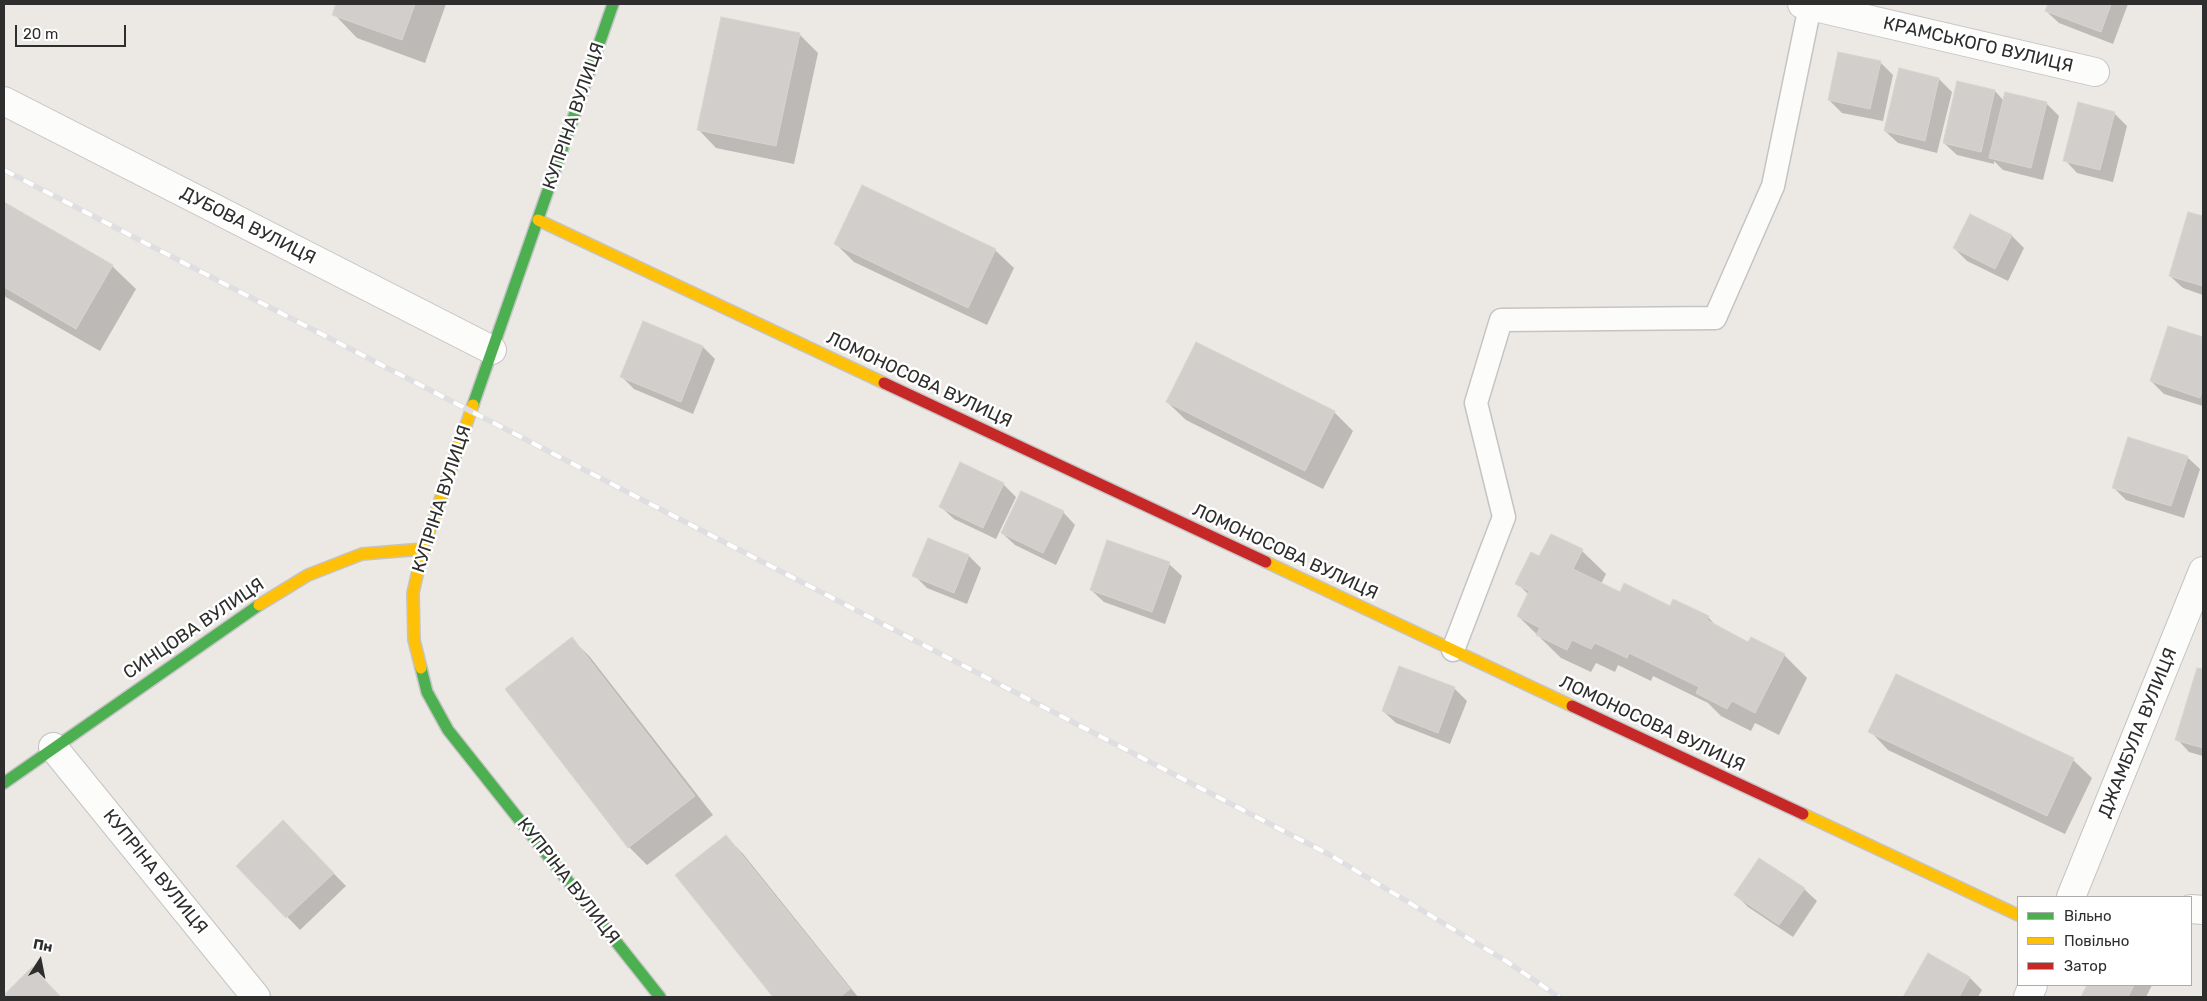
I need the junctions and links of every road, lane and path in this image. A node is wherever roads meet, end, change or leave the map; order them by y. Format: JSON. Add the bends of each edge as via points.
{"nodes":[{"id":1,"x":612,"y":4,"type":"edge"},
{"id":2,"x":1806,"y":5,"type":"edge"},
{"id":3,"x":2095,"y":72,"type":"dead end"},
{"id":4,"x":4,"y":102,"type":"edge"},
{"id":5,"x":538,"y":220,"type":"junction"},
{"id":6,"x":492,"y":350,"type":"junction"},
{"id":7,"x":423,"y":549,"type":"junction"},
{"id":8,"x":2203,"y":571,"type":"edge"},
{"id":9,"x":1453,"y":650,"type":"junction"},
{"id":10,"x":53,"y":747,"type":"junction"},
{"id":11,"x":4,"y":783,"type":"edge"},
{"id":12,"x":2077,"y":896,"type":"edge"},
{"id":13,"x":2017,"y":915,"type":"edge"},
{"id":14,"x":256,"y":997,"type":"edge"},
{"id":15,"x":660,"y":997,"type":"edge"}],
"edges":[{"from":1,"to":5,"type":"street","name":"КУПРІНА ВУЛИЦЯ"},
{"from":2,"to":3,"type":"street","name":"КРАМСЬКОГО ВУЛИЦЯ"},
{"from":2,"to":9,"type":"lane","via":[[1773,186],[1715,318],[1501,320],[1476,403],[1504,517]]},
{"from":4,"to":6,"type":"street","name":"ДУБОВА ВУЛИЦЯ"},
{"from":5,"to":6,"type":"street","name":"КУПРІНА ВУЛИЦЯ"},
{"from":5,"to":9,"type":"street","name":"ЛОМОНОСОВА ВУЛИЦЯ"},
{"from":6,"to":7,"type":"street","name":"КУПРІНА ВУЛИЦЯ"},
{"from":7,"to":10,"type":"street","name":"СИНЦОВА ВУЛИЦЯ","via":[[362,554],[308,575],[258,605]]},
{"from":7,"to":15,"type":"street","name":"КУПРІНА ВУЛИЦЯ","via":[[413,593],[414,640],[427,692],[448,730]]},
{"from":8,"to":12,"type":"street","name":"ДЖАМБУЛА ВУЛИЦЯ"},
{"from":9,"to":13,"type":"street","name":"ЛОМОНОСОВА ВУЛИЦЯ"},
{"from":10,"to":11,"type":"street","name":"СИНЦОВА ВУЛИЦЯ"},
{"from":10,"to":14,"type":"street","name":"КУПРІНА ВУЛИЦЯ"}]}
